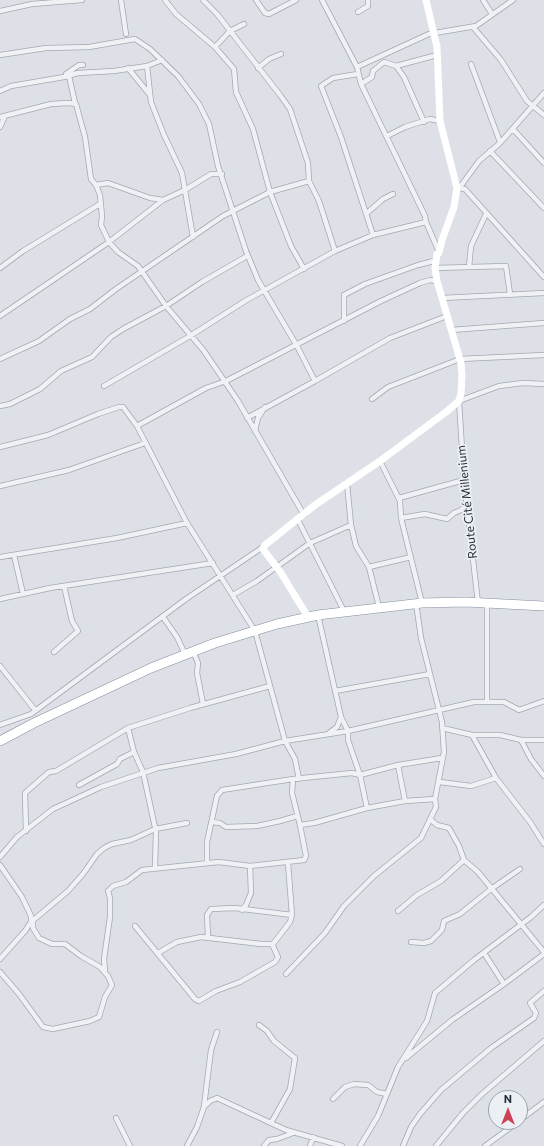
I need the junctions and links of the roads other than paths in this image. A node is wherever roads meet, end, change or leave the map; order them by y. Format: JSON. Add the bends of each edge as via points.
{"nodes":[{"id":1,"x":82,"y":0,"type":"edge"},
{"id":2,"x":121,"y":0,"type":"edge"},
{"id":3,"x":165,"y":0,"type":"edge"},
{"id":4,"x":203,"y":0,"type":"edge"},
{"id":5,"x":256,"y":0,"type":"edge"},
{"id":6,"x":296,"y":0,"type":"edge"},
{"id":7,"x":322,"y":0,"type":"edge"},
{"id":8,"x":368,"y":0,"type":"edge"},
{"id":9,"x":426,"y":0,"type":"edge"},
{"id":10,"x":483,"y":0,"type":"edge"},
{"id":11,"x":513,"y":0,"type":"edge"},
{"id":12,"x":0,"y":11,"type":"edge"},
{"id":13,"x":358,"y":12,"type":"dead end"},
{"id":14,"x":492,"y":14,"type":"junction"},
{"id":15,"x":244,"y":24,"type":"dead end"},
{"id":16,"x":473,"y":27,"type":"junction"},
{"id":17,"x":230,"y":31,"type":"junction"},
{"id":18,"x":435,"y":33,"type":"junction"},
{"id":19,"x":126,"y":34,"type":"junction"},
{"id":20,"x":135,"y":39,"type":"junction"},
{"id":21,"x":118,"y":42,"type":"junction"},
{"id":22,"x":215,"y":47,"type":"junction"},
{"id":23,"x":0,"y":54,"type":"edge"},
{"id":24,"x":281,"y":54,"type":"dead end"},
{"id":25,"x":437,"y":55,"type":"junction"},
{"id":26,"x":162,"y":60,"type":"junction"},
{"id":27,"x":471,"y":64,"type":"dead end"},
{"id":28,"x":83,"y":65,"type":"dead end"},
{"id":29,"x":147,"y":66,"type":"junction"},
{"id":30,"x":396,"y":66,"type":"junction"},
{"id":31,"x":357,"y":67,"type":"junction"},
{"id":32,"x":128,"y":68,"type":"junction"},
{"id":33,"x":258,"y":68,"type":"junction"},
{"id":34,"x":358,"y":74,"type":"junction"},
{"id":35,"x":69,"y":76,"type":"junction"},
{"id":36,"x":361,"y":84,"type":"junction"},
{"id":37,"x":0,"y":91,"type":"edge"},
{"id":38,"x":544,"y":93,"type":"edge"},
{"id":39,"x":150,"y":95,"type":"junction"},
{"id":40,"x":75,"y":103,"type":"junction"},
{"id":41,"x":532,"y":106,"type":"junction"},
{"id":42,"x":544,"y":115,"type":"edge"},
{"id":43,"x":2,"y":116,"type":"edge"},
{"id":44,"x":440,"y":121,"type":"junction"},
{"id":45,"x":424,"y":122,"type":"junction"},
{"id":46,"x":0,"y":127,"type":"edge"},
{"id":47,"x":513,"y":129,"type":"junction"},
{"id":48,"x":387,"y":136,"type":"junction"},
{"id":49,"x":500,"y":142,"type":"junction"},
{"id":50,"x":490,"y":151,"type":"junction"},
{"id":51,"x":544,"y":163,"type":"edge"},
{"id":52,"x":222,"y":174,"type":"junction"},
{"id":53,"x":309,"y":181,"type":"junction"},
{"id":54,"x":96,"y":185,"type":"junction"},
{"id":55,"x":459,"y":188,"type":"junction"},
{"id":56,"x":185,"y":190,"type":"junction"},
{"id":57,"x":270,"y":192,"type":"junction"},
{"id":58,"x":393,"y":194,"type":"dead end"},
{"id":59,"x":164,"y":200,"type":"junction"},
{"id":60,"x":100,"y":204,"type":"junction"},
{"id":61,"x":544,"y":208,"type":"edge"},
{"id":62,"x":233,"y":212,"type":"junction"},
{"id":63,"x":367,"y":213,"type":"junction"},
{"id":64,"x":486,"y":214,"type":"junction"},
{"id":65,"x":426,"y":222,"type":"junction"},
{"id":66,"x":373,"y":235,"type":"junction"},
{"id":67,"x":193,"y":236,"type":"junction"},
{"id":68,"x":109,"y":242,"type":"junction"},
{"id":69,"x":334,"y":251,"type":"junction"},
{"id":70,"x":439,"y":253,"type":"junction"},
{"id":71,"x":248,"y":256,"type":"junction"},
{"id":72,"x":435,"y":266,"type":"junction"},
{"id":73,"x":468,"y":267,"type":"junction"},
{"id":74,"x":0,"y":268,"type":"edge"},
{"id":75,"x":304,"y":268,"type":"junction"},
{"id":76,"x":142,"y":272,"type":"junction"},
{"id":77,"x":544,"y":277,"type":"edge"},
{"id":78,"x":437,"y":281,"type":"junction"},
{"id":79,"x":265,"y":290,"type":"junction"},
{"id":80,"x":544,"y":293,"type":"edge"},
{"id":81,"x":510,"y":294,"type":"junction"},
{"id":82,"x":442,"y":298,"type":"junction"},
{"id":83,"x":166,"y":306,"type":"junction"},
{"id":84,"x":0,"y":316,"type":"edge"},
{"id":85,"x":447,"y":316,"type":"junction"},
{"id":86,"x":344,"y":321,"type":"junction"},
{"id":87,"x":544,"y":324,"type":"edge"},
{"id":88,"x":451,"y":330,"type":"junction"},
{"id":89,"x":190,"y":336,"type":"junction"},
{"id":90,"x":297,"y":346,"type":"junction"},
{"id":91,"x":544,"y":355,"type":"edge"},
{"id":92,"x":0,"y":359,"type":"edge"},
{"id":93,"x":460,"y":359,"type":"junction"},
{"id":94,"x":226,"y":381,"type":"junction"},
{"id":95,"x":315,"y":381,"type":"junction"},
{"id":96,"x":544,"y":384,"type":"edge"},
{"id":97,"x":104,"y":386,"type":"dead end"},
{"id":98,"x":372,"y":399,"type":"dead end"},
{"id":99,"x":459,"y":401,"type":"junction"},
{"id":100,"x":0,"y":406,"type":"edge"},
{"id":101,"x":266,"y":406,"type":"junction"},
{"id":102,"x":247,"y":418,"type":"junction"},
{"id":103,"x":137,"y":426,"type":"junction"},
{"id":104,"x":255,"y":431,"type":"junction"},
{"id":105,"x":145,"y":442,"type":"junction"},
{"id":106,"x":0,"y":447,"type":"edge"},
{"id":107,"x":380,"y":461,"type":"junction"},
{"id":108,"x":464,"y":480,"type":"junction"},
{"id":109,"x":347,"y":482,"type":"junction"},
{"id":110,"x":0,"y":486,"type":"edge"},
{"id":111,"x":399,"y":498,"type":"junction"},
{"id":112,"x":467,"y":504,"type":"junction"},
{"id":113,"x":304,"y":515,"type":"junction"},
{"id":114,"x":401,"y":518,"type":"junction"},
{"id":115,"x":298,"y":520,"type":"junction"},
{"id":116,"x":187,"y":523,"type":"junction"},
{"id":117,"x":351,"y":525,"type":"junction"},
{"id":118,"x":310,"y":543,"type":"junction"},
{"id":119,"x":263,"y":547,"type":"junction"},
{"id":120,"x":14,"y":555,"type":"junction"},
{"id":121,"x":411,"y":557,"type":"junction"},
{"id":122,"x":0,"y":558,"type":"edge"},
{"id":123,"x":213,"y":562,"type":"junction"},
{"id":124,"x":276,"y":566,"type":"junction"},
{"id":125,"x":369,"y":567,"type":"junction"},
{"id":126,"x":221,"y":576,"type":"junction"},
{"id":127,"x":64,"y":586,"type":"junction"},
{"id":128,"x":23,"y":594,"type":"junction"},
{"id":129,"x":233,"y":595,"type":"junction"},
{"id":130,"x":0,"y":599,"type":"edge"},
{"id":131,"x":419,"y":603,"type":"junction"},
{"id":132,"x":478,"y":603,"type":"junction"},
{"id":133,"x":487,"y":603,"type":"junction"},
{"id":134,"x":544,"y":606,"type":"edge"},
{"id":135,"x":379,"y":607,"type":"junction"},
{"id":136,"x":344,"y":612,"type":"junction"},
{"id":137,"x":318,"y":615,"type":"junction"},
{"id":138,"x":163,"y":617,"type":"junction"},
{"id":139,"x":308,"y":617,"type":"junction"},
{"id":140,"x":255,"y":631,"type":"junction"},
{"id":141,"x":54,"y":652,"type":"dead end"},
{"id":142,"x":189,"y":653,"type":"junction"},
{"id":143,"x":0,"y":666,"type":"edge"},
{"id":144,"x":430,"y":674,"type":"junction"},
{"id":145,"x":270,"y":686,"type":"junction"},
{"id":146,"x":335,"y":691,"type":"junction"},
{"id":147,"x":487,"y":701,"type":"junction"},
{"id":148,"x":544,"y":702,"type":"edge"},
{"id":149,"x":203,"y":704,"type":"junction"},
{"id":150,"x":35,"y":710,"type":"junction"},
{"id":151,"x":440,"y":710,"type":"junction"},
{"id":152,"x":341,"y":717,"type":"junction"},
{"id":153,"x":33,"y":718,"type":"junction"},
{"id":154,"x":0,"y":725,"type":"edge"},
{"id":155,"x":128,"y":728,"type":"junction"},
{"id":156,"x":442,"y":728,"type":"junction"},
{"id":157,"x":348,"y":731,"type":"junction"},
{"id":158,"x":326,"y":735,"type":"junction"},
{"id":159,"x":472,"y":735,"type":"junction"},
{"id":160,"x":521,"y":740,"type":"junction"},
{"id":161,"x":544,"y":740,"type":"edge"},
{"id":162,"x":0,"y":741,"type":"edge"},
{"id":163,"x":285,"y":741,"type":"junction"},
{"id":164,"x":134,"y":752,"type":"junction"},
{"id":165,"x":442,"y":758,"type":"junction"},
{"id":166,"x":398,"y":766,"type":"junction"},
{"id":167,"x":143,"y":772,"type":"junction"},
{"id":168,"x":360,"y":775,"type":"junction"},
{"id":169,"x":544,"y":776,"type":"edge"},
{"id":170,"x":496,"y":778,"type":"junction"},
{"id":171,"x":293,"y":779,"type":"junction"},
{"id":172,"x":299,"y":779,"type":"junction"},
{"id":173,"x":440,"y":782,"type":"junction"},
{"id":174,"x":79,"y":785,"type":"dead end"},
{"id":175,"x":435,"y":799,"type":"junction"},
{"id":176,"x":406,"y":801,"type":"junction"},
{"id":177,"x":367,"y":808,"type":"junction"},
{"id":178,"x":297,"y":816,"type":"junction"},
{"id":179,"x":432,"y":820,"type":"junction"},
{"id":180,"x":212,"y":822,"type":"junction"},
{"id":181,"x":187,"y":823,"type":"dead end"},
{"id":182,"x":300,"y":825,"type":"junction"},
{"id":183,"x":155,"y":829,"type":"junction"},
{"id":184,"x":26,"y":831,"type":"junction"},
{"id":185,"x":544,"y":844,"type":"edge"},
{"id":186,"x":0,"y":856,"type":"edge"},
{"id":187,"x":464,"y":860,"type":"junction"},
{"id":188,"x":207,"y":863,"type":"junction"},
{"id":189,"x":288,"y":863,"type":"junction"},
{"id":190,"x":0,"y":865,"type":"edge"},
{"id":191,"x":250,"y":866,"type":"junction"},
{"id":192,"x":155,"y":867,"type":"junction"},
{"id":193,"x":520,"y":869,"type":"dead end"},
{"id":194,"x":491,"y":889,"type":"junction"},
{"id":195,"x":544,"y":905,"type":"edge"},
{"id":196,"x":242,"y":910,"type":"junction"},
{"id":197,"x":398,"y":911,"type":"dead end"},
{"id":198,"x":292,"y":915,"type":"junction"},
{"id":199,"x":32,"y":922,"type":"junction"},
{"id":200,"x":520,"y":925,"type":"junction"},
{"id":201,"x":135,"y":926,"type":"dead end"},
{"id":202,"x":208,"y":937,"type":"junction"},
{"id":203,"x":411,"y":942,"type":"dead end"},
{"id":204,"x":272,"y":944,"type":"junction"},
{"id":205,"x":158,"y":953,"type":"junction"},
{"id":206,"x":484,"y":953,"type":"junction"},
{"id":207,"x":544,"y":953,"type":"edge"},
{"id":208,"x":0,"y":959,"type":"edge"},
{"id":209,"x":104,"y":959,"type":"junction"},
{"id":210,"x":94,"y":963,"type":"junction"},
{"id":211,"x":104,"y":971,"type":"junction"},
{"id":212,"x":0,"y":972,"type":"edge"},
{"id":213,"x":286,"y":974,"type":"dead end"},
{"id":214,"x":504,"y":984,"type":"junction"},
{"id":215,"x":544,"y":991,"type":"edge"},
{"id":216,"x":259,"y":1025,"type":"dead end"},
{"id":217,"x":217,"y":1032,"type":"dead end"},
{"id":218,"x":544,"y":1041,"type":"edge"},
{"id":219,"x":401,"y":1062,"type":"junction"},
{"id":220,"x":387,"y":1094,"type":"junction"},
{"id":221,"x":333,"y":1099,"type":"dead end"},
{"id":222,"x":544,"y":1102,"type":"edge"},
{"id":223,"x":204,"y":1107,"type":"junction"},
{"id":224,"x":528,"y":1114,"type":"edge"},
{"id":225,"x":116,"y":1118,"type":"dead end"},
{"id":226,"x":271,"y":1123,"type":"junction"},
{"id":227,"x":507,"y":1130,"type":"edge"},
{"id":228,"x":294,"y":1133,"type":"junction"},
{"id":229,"x":313,"y":1137,"type":"junction"},
{"id":230,"x":360,"y":1145,"type":"edge"},
{"id":231,"x":130,"y":1146,"type":"edge"},
{"id":232,"x":187,"y":1146,"type":"edge"},
{"id":233,"x":264,"y":1146,"type":"edge"},
{"id":234,"x":310,"y":1146,"type":"edge"},
{"id":235,"x":342,"y":1146,"type":"edge"},
{"id":236,"x":403,"y":1146,"type":"edge"},
{"id":237,"x":436,"y":1146,"type":"edge"},
{"id":238,"x":485,"y":1146,"type":"edge"}],
"edges":[{"from":1,"to":12,"type":"street","via":[[32,4]]},
{"from":2,"to":19,"type":"street"},
{"from":3,"to":22,"type":"street","via":[[176,14]]},
{"from":4,"to":17,"type":"street"},
{"from":5,"to":6,"type":"street","via":[[265,13],[269,14]]},
{"from":7,"to":31,"type":"street"},
{"from":8,"to":13,"type":"street","via":[[368,6]]},
{"from":9,"to":18,"type":"street"},
{"from":10,"to":14,"type":"street"},
{"from":11,"to":14,"type":"street"},
{"from":14,"to":16,"type":"street"},
{"from":15,"to":17,"type":"street"},
{"from":16,"to":18,"type":"street"},
{"from":16,"to":41,"type":"street","via":[[501,60]]},
{"from":17,"to":22,"type":"street"},
{"from":17,"to":33,"type":"street"},
{"from":18,"to":25,"type":"street"},
{"from":18,"to":31,"type":"street"},
{"from":19,"to":20,"type":"street"},
{"from":19,"to":21,"type":"street"},
{"from":20,"to":21,"type":"street"},
{"from":20,"to":26,"type":"street"},
{"from":21,"to":23,"type":"street","via":[[89,47],[46,48]]},
{"from":22,"to":57,"type":"street","via":[[235,72],[237,96],[253,129]]},
{"from":24,"to":33,"type":"street"},
{"from":25,"to":30,"type":"street"},
{"from":25,"to":44,"type":"street"},
{"from":26,"to":29,"type":"street"},
{"from":26,"to":52,"type":"street","via":[[199,104],[209,124]]},
{"from":27,"to":49,"type":"street"},
{"from":28,"to":35,"type":"street","via":[[69,71],[66,74]]},
{"from":29,"to":32,"type":"street"},
{"from":29,"to":39,"type":"street"},
{"from":30,"to":36,"type":"street","via":[[384,62],[373,71],[372,77]]},
{"from":30,"to":45,"type":"street","via":[[404,77]]},
{"from":31,"to":34,"type":"street"},
{"from":32,"to":35,"type":"street"},
{"from":32,"to":39,"type":"street"},
{"from":33,"to":53,"type":"street","via":[[290,109],[308,163]]},
{"from":34,"to":36,"type":"street"},
{"from":34,"to":63,"type":"street","via":[[333,78],[321,86],[333,113]]},
{"from":35,"to":37,"type":"street","via":[[11,86]]},
{"from":35,"to":40,"type":"street"},
{"from":36,"to":48,"type":"street"},
{"from":38,"to":41,"type":"street"},
{"from":39,"to":56,"type":"street","via":[[164,135],[182,173]]},
{"from":40,"to":43,"type":"street","via":[[51,104]]},
{"from":40,"to":54,"type":"street","via":[[84,131],[91,179]]},
{"from":41,"to":42,"type":"street"},
{"from":41,"to":47,"type":"street"},
{"from":43,"to":46,"type":"street"},
{"from":44,"to":45,"type":"street","via":[[430,119]]},
{"from":44,"to":55,"type":"street"},
{"from":45,"to":48,"type":"street","via":[[405,127]]},
{"from":47,"to":49,"type":"street"},
{"from":47,"to":51,"type":"street"},
{"from":48,"to":65,"type":"street","via":[[426,216]]},
{"from":49,"to":50,"type":"street"},
{"from":50,"to":55,"type":"street"},
{"from":50,"to":61,"type":"street"},
{"from":52,"to":56,"type":"street","via":[[211,174]]},
{"from":52,"to":62,"type":"street"},
{"from":53,"to":57,"type":"street"},
{"from":53,"to":69,"type":"street","via":[[319,202]]},
{"from":54,"to":59,"type":"street","via":[[108,183],[150,198]]},
{"from":54,"to":60,"type":"street"},
{"from":55,"to":64,"type":"street","via":[[465,189]]},
{"from":55,"to":70,"type":"street"},
{"from":56,"to":59,"type":"street"},
{"from":56,"to":67,"type":"street"},
{"from":57,"to":62,"type":"street"},
{"from":57,"to":75,"type":"street","via":[[286,235]]},
{"from":58,"to":63,"type":"street"},
{"from":59,"to":68,"type":"street"},
{"from":60,"to":68,"type":"street","via":[[101,225]]},
{"from":60,"to":74,"type":"street"},
{"from":62,"to":67,"type":"street"},
{"from":62,"to":71,"type":"street"},
{"from":63,"to":66,"type":"street"},
{"from":64,"to":73,"type":"street","via":[[471,246]]},
{"from":64,"to":77,"type":"street"},
{"from":65,"to":66,"type":"street"},
{"from":65,"to":70,"type":"street"},
{"from":66,"to":69,"type":"street"},
{"from":67,"to":76,"type":"street"},
{"from":68,"to":76,"type":"street"},
{"from":68,"to":84,"type":"street"},
{"from":69,"to":75,"type":"street"},
{"from":70,"to":72,"type":"street"},
{"from":71,"to":79,"type":"street"},
{"from":71,"to":83,"type":"street"},
{"from":72,"to":73,"type":"street"},
{"from":72,"to":78,"type":"street"},
{"from":72,"to":86,"type":"street","via":[[430,262],[418,265],[365,284],[344,295]]},
{"from":73,"to":81,"type":"street","via":[[506,266]]},
{"from":75,"to":79,"type":"street"},
{"from":76,"to":83,"type":"street"},
{"from":76,"to":92,"type":"street","via":[[51,334]]},
{"from":78,"to":82,"type":"street"},
{"from":78,"to":86,"type":"street","via":[[420,282]]},
{"from":79,"to":89,"type":"street"},
{"from":79,"to":90,"type":"street"},
{"from":80,"to":81,"type":"street"},
{"from":81,"to":82,"type":"street"},
{"from":82,"to":85,"type":"street"},
{"from":83,"to":89,"type":"street"},
{"from":83,"to":100,"type":"street","via":[[111,337],[92,357],[61,371],[40,389],[10,404]]},
{"from":85,"to":88,"type":"street"},
{"from":85,"to":95,"type":"street","via":[[390,338]]},
{"from":86,"to":90,"type":"street"},
{"from":87,"to":88,"type":"street"},
{"from":88,"to":93,"type":"street"},
{"from":89,"to":94,"type":"street"},
{"from":89,"to":97,"type":"street"},
{"from":90,"to":94,"type":"street"},
{"from":90,"to":95,"type":"street"},
{"from":91,"to":93,"type":"street"},
{"from":93,"to":98,"type":"street","via":[[388,387]]},
{"from":93,"to":99,"type":"street","via":[[462,381]]},
{"from":94,"to":102,"type":"street"},
{"from":94,"to":103,"type":"street","via":[[206,388]]},
{"from":95,"to":101,"type":"street"},
{"from":96,"to":99,"type":"street","via":[[499,386]]},
{"from":99,"to":107,"type":"street"},
{"from":99,"to":108,"type":"street","name":"Route Cité Millenium"},
{"from":101,"to":102,"type":"street"},
{"from":101,"to":104,"type":"street","via":[[258,418]]},
{"from":102,"to":104,"type":"street"},
{"from":103,"to":105,"type":"street"},
{"from":103,"to":106,"type":"street","via":[[123,407],[119,407],[48,435]]},
{"from":104,"to":113,"type":"street"},
{"from":105,"to":110,"type":"street","via":[[69,470]]},
{"from":105,"to":116,"type":"street"},
{"from":107,"to":109,"type":"street"},
{"from":107,"to":111,"type":"street"},
{"from":108,"to":111,"type":"street"},
{"from":108,"to":112,"type":"street","name":"Route Cité Millenium"},
{"from":109,"to":113,"type":"street"},
{"from":109,"to":117,"type":"street"},
{"from":111,"to":114,"type":"street"},
{"from":112,"to":114,"type":"street","via":[[447,519],[425,514]]},
{"from":112,"to":132,"type":"street","name":"Route Cité Millenium"},
{"from":113,"to":115,"type":"street"},
{"from":114,"to":121,"type":"street"},
{"from":115,"to":118,"type":"street"},
{"from":115,"to":119,"type":"street"},
{"from":116,"to":120,"type":"street","via":[[117,538]]},
{"from":116,"to":123,"type":"street"},
{"from":117,"to":118,"type":"street"},
{"from":117,"to":125,"type":"street","via":[[356,546]]},
{"from":118,"to":124,"type":"street"},
{"from":118,"to":136,"type":"street"},
{"from":119,"to":124,"type":"street"},
{"from":119,"to":126,"type":"street"},
{"from":120,"to":122,"type":"street"},
{"from":120,"to":128,"type":"street"},
{"from":121,"to":125,"type":"street"},
{"from":121,"to":131,"type":"street"},
{"from":123,"to":126,"type":"street"},
{"from":123,"to":127,"type":"street"},
{"from":124,"to":129,"type":"street"},
{"from":124,"to":139,"type":"street"},
{"from":125,"to":135,"type":"street"},
{"from":126,"to":129,"type":"street"},
{"from":126,"to":138,"type":"street"},
{"from":127,"to":128,"type":"street"},
{"from":127,"to":141,"type":"street","via":[[72,621],[78,630]]},
{"from":128,"to":130,"type":"street"},
{"from":129,"to":140,"type":"street"},
{"from":131,"to":132,"type":"highway"},
{"from":131,"to":135,"type":"highway"},
{"from":131,"to":144,"type":"street","via":[[421,638]]},
{"from":132,"to":133,"type":"highway"},
{"from":133,"to":134,"type":"highway"},
{"from":133,"to":147,"type":"street"},
{"from":135,"to":136,"type":"highway"},
{"from":136,"to":137,"type":"highway"},
{"from":137,"to":139,"type":"highway"},
{"from":137,"to":146,"type":"street"},
{"from":138,"to":142,"type":"street"},
{"from":138,"to":150,"type":"street"},
{"from":139,"to":140,"type":"highway"},
{"from":140,"to":142,"type":"highway"},
{"from":140,"to":145,"type":"street"},
{"from":142,"to":149,"type":"street","via":[[198,663],[197,673]]},
{"from":142,"to":153,"type":"highway"},
{"from":143,"to":150,"type":"street"},
{"from":144,"to":146,"type":"street"},
{"from":144,"to":151,"type":"street"},
{"from":145,"to":149,"type":"street"},
{"from":145,"to":163,"type":"street"},
{"from":146,"to":152,"type":"street"},
{"from":147,"to":148,"type":"street","via":[[504,702],[520,710]]},
{"from":147,"to":151,"type":"street"},
{"from":149,"to":155,"type":"street"},
{"from":150,"to":153,"type":"street"},
{"from":151,"to":156,"type":"street"},
{"from":151,"to":157,"type":"street"},
{"from":152,"to":157,"type":"street"},
{"from":152,"to":158,"type":"street","via":[[337,727]]},
{"from":153,"to":154,"type":"street"},
{"from":153,"to":162,"type":"highway"},
{"from":155,"to":164,"type":"street"},
{"from":155,"to":184,"type":"street","via":[[56,771],[49,772],[26,790]]},
{"from":156,"to":159,"type":"street"},
{"from":156,"to":165,"type":"street"},
{"from":157,"to":158,"type":"street"},
{"from":157,"to":168,"type":"street","via":[[348,740]]},
{"from":158,"to":163,"type":"street"},
{"from":159,"to":160,"type":"street","via":[[500,735]]},
{"from":159,"to":170,"type":"street"},
{"from":160,"to":161,"type":"street"},
{"from":160,"to":169,"type":"street"},
{"from":163,"to":167,"type":"street","via":[[236,754],[172,764]]},
{"from":163,"to":172,"type":"street","via":[[295,759]]},
{"from":164,"to":167,"type":"street"},
{"from":164,"to":174,"type":"street"},
{"from":165,"to":166,"type":"street"},
{"from":165,"to":173,"type":"street"},
{"from":166,"to":168,"type":"street"},
{"from":166,"to":176,"type":"street"},
{"from":167,"to":183,"type":"street"},
{"from":167,"to":184,"type":"street","via":[[101,787],[53,809]]},
{"from":168,"to":172,"type":"street","via":[[352,773]]},
{"from":168,"to":177,"type":"street"},
{"from":170,"to":173,"type":"street","via":[[471,786]]},
{"from":170,"to":185,"type":"street"},
{"from":171,"to":172,"type":"street"},
{"from":171,"to":178,"type":"street","via":[[292,793]]},
{"from":171,"to":180,"type":"street","via":[[222,790],[217,796]]},
{"from":173,"to":175,"type":"street"},
{"from":175,"to":176,"type":"street"},
{"from":175,"to":179,"type":"street","via":[[436,807]]},
{"from":176,"to":177,"type":"street"},
{"from":177,"to":182,"type":"street"},
{"from":178,"to":180,"type":"street","via":[[257,826],[226,827]]},
{"from":178,"to":182,"type":"street"},
{"from":179,"to":187,"type":"street","via":[[436,825],[449,828]]},
{"from":179,"to":213,"type":"street","via":[[418,842],[374,876],[344,906],[324,933]]},
{"from":180,"to":188,"type":"street","via":[[207,842]]},
{"from":181,"to":183,"type":"street"},
{"from":182,"to":189,"type":"street","via":[[305,858],[303,861]]},
{"from":183,"to":192,"type":"street"},
{"from":183,"to":199,"type":"street","via":[[131,840],[112,844],[100,851],[70,889]]},
{"from":184,"to":186,"type":"street"},
{"from":187,"to":194,"type":"street","via":[[478,872]]},
{"from":187,"to":197,"type":"street","via":[[441,881],[417,895]]},
{"from":188,"to":191,"type":"street","via":[[228,862]]},
{"from":188,"to":192,"type":"street"},
{"from":189,"to":191,"type":"street"},
{"from":189,"to":198,"type":"street"},
{"from":190,"to":199,"type":"street","via":[[31,913]]},
{"from":191,"to":196,"type":"street","via":[[251,893]]},
{"from":192,"to":209,"type":"street","via":[[142,870],[108,891],[110,917]]},
{"from":193,"to":194,"type":"street"},
{"from":194,"to":200,"type":"street"},
{"from":194,"to":203,"type":"street","via":[[460,914],[444,921],[442,930],[431,941]]},
{"from":195,"to":200,"type":"street"},
{"from":196,"to":198,"type":"street"},
{"from":196,"to":202,"type":"street","via":[[209,910]]},
{"from":198,"to":204,"type":"street","via":[[282,935]]},
{"from":199,"to":208,"type":"street"},
{"from":199,"to":210,"type":"street","via":[[32,928],[39,938],[49,943],[65,944]]},
{"from":200,"to":206,"type":"street"},
{"from":200,"to":207,"type":"street"},
{"from":201,"to":205,"type":"street"},
{"from":202,"to":204,"type":"street"},
{"from":202,"to":205,"type":"street","via":[[184,940]]},
{"from":204,"to":205,"type":"street","via":[[278,958],[275,962],[201,1001],[195,999]]},
{"from":206,"to":214,"type":"street"},
{"from":206,"to":219,"type":"street","via":[[435,993],[430,1016]]},
{"from":207,"to":214,"type":"street"},
{"from":209,"to":210,"type":"street"},
{"from":209,"to":211,"type":"street"},
{"from":210,"to":211,"type":"street"},
{"from":211,"to":212,"type":"street","via":[[112,985],[99,1017],[50,1029],[41,1026],[32,1010]]},
{"from":214,"to":219,"type":"street","via":[[429,1038]]},
{"from":215,"to":236,"type":"street","via":[[530,1003],[536,1013],[534,1018],[491,1048],[441,1090],[411,1127]]},
{"from":216,"to":226,"type":"street","via":[[295,1058],[290,1089]]},
{"from":217,"to":223,"type":"street","via":[[211,1050]]},
{"from":218,"to":237,"type":"street","via":[[482,1094]]},
{"from":219,"to":220,"type":"street","via":[[393,1075]]},
{"from":220,"to":221,"type":"street","via":[[377,1092],[368,1085],[354,1084],[345,1087]]},
{"from":220,"to":230,"type":"street","via":[[378,1116]]},
{"from":222,"to":224,"type":"street"},
{"from":223,"to":226,"type":"street","via":[[217,1098]]},
{"from":223,"to":232,"type":"street"},
{"from":225,"to":231,"type":"street"},
{"from":226,"to":228,"type":"street"},
{"from":227,"to":238,"type":"street"},
{"from":228,"to":229,"type":"street"},
{"from":228,"to":233,"type":"street","via":[[269,1140]]},
{"from":229,"to":234,"type":"street"},
{"from":229,"to":235,"type":"street"}]}
